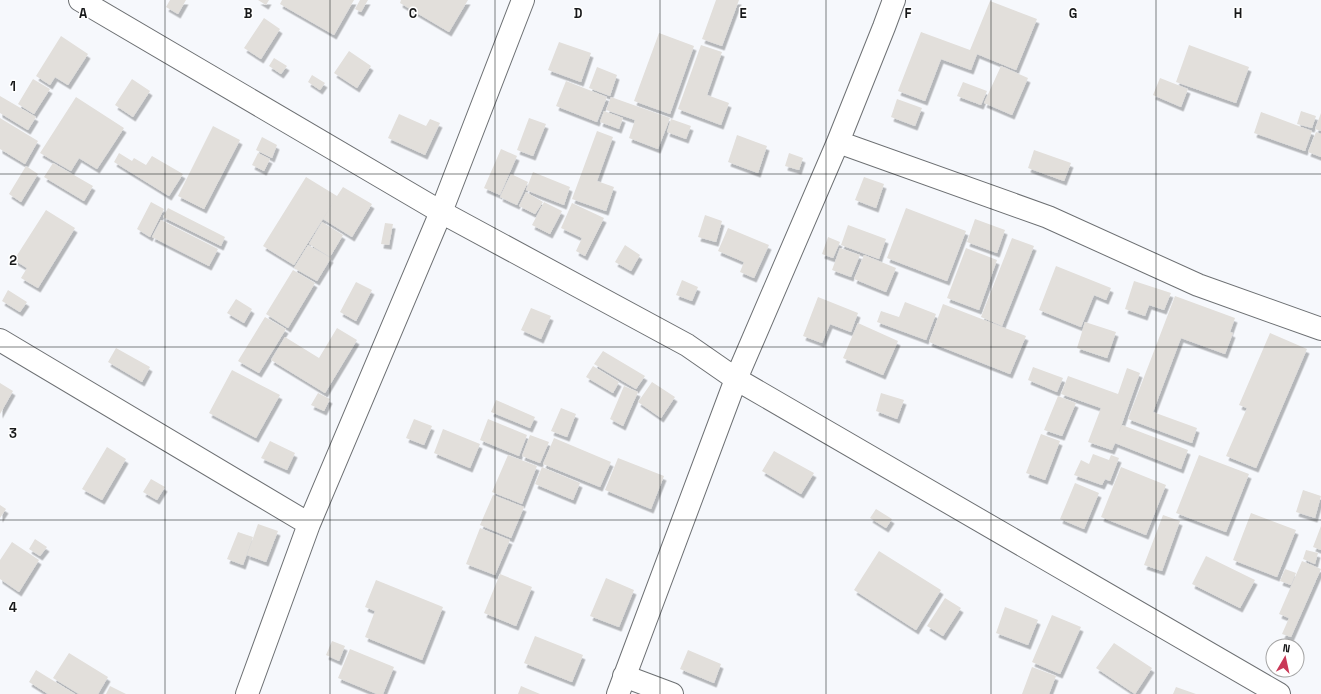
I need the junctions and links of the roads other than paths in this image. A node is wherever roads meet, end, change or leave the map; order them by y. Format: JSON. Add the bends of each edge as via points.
{"nodes":[{"id":1,"x":80,"y":0,"type":"edge"},
{"id":2,"x":523,"y":0,"type":"edge"},
{"id":3,"x":894,"y":0,"type":"edge"},
{"id":4,"x":838,"y":142,"type":"junction"},
{"id":5,"x":441,"y":212,"type":"junction"},
{"id":6,"x":1321,"y":329,"type":"edge"},
{"id":7,"x":0,"y":340,"type":"edge"},
{"id":8,"x":736,"y":379,"type":"junction"},
{"id":9,"x":309,"y":524,"type":"junction"},
{"id":10,"x":621,"y":685,"type":"edge"},
{"id":11,"x":247,"y":694,"type":"edge"},
{"id":12,"x":672,"y":694,"type":"edge"},
{"id":13,"x":1279,"y":694,"type":"edge"}],
"edges":[{"from":1,"to":5,"type":"street"},
{"from":2,"to":5,"type":"street"},
{"from":3,"to":4,"type":"street"},
{"from":4,"to":6,"type":"street","via":[[1048,217],[1198,286]]},
{"from":4,"to":8,"type":"street"},
{"from":5,"to":8,"type":"street","via":[[687,345]]},
{"from":5,"to":9,"type":"street"},
{"from":7,"to":9,"type":"street"},
{"from":8,"to":10,"type":"street"},
{"from":8,"to":13,"type":"street"},
{"from":9,"to":11,"type":"street"},
{"from":10,"to":12,"type":"street"}]}
